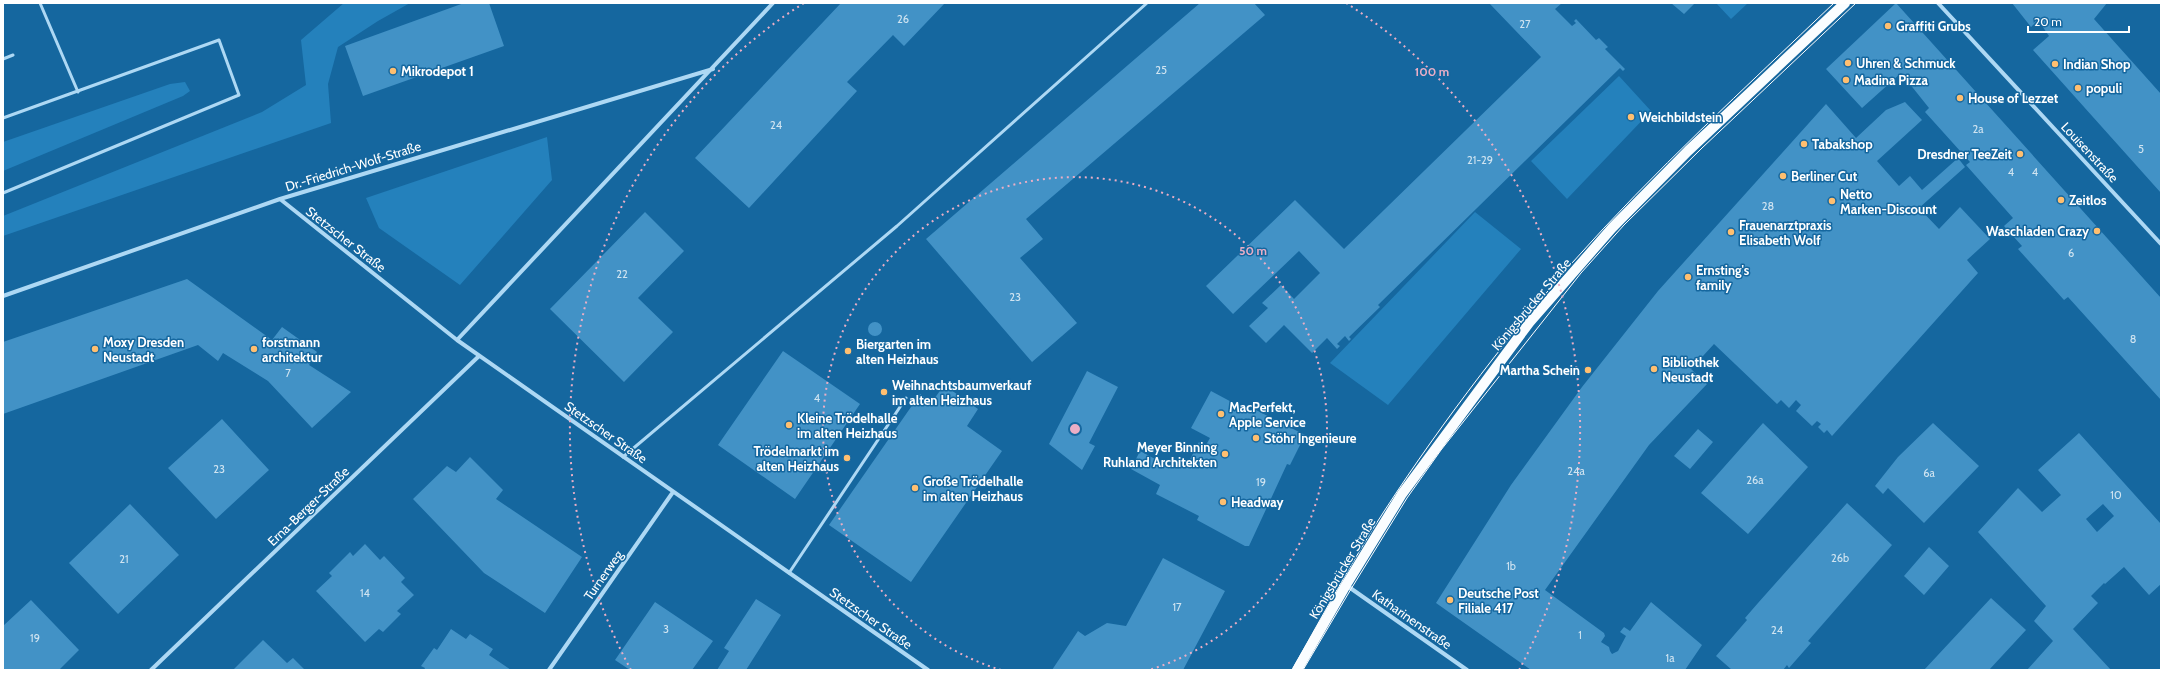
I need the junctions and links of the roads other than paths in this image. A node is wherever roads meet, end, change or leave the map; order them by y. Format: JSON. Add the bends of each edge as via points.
{"nodes":[{"id":1,"x":40,"y":3,"type":"edge"},
{"id":2,"x":773,"y":3,"type":"edge"},
{"id":3,"x":1147,"y":3,"type":"edge"},
{"id":4,"x":1845,"y":3,"type":"edge"},
{"id":5,"x":1938,"y":3,"type":"edge"},
{"id":6,"x":13,"y":55,"type":"dead end"},
{"id":7,"x":3,"y":59,"type":"edge"},
{"id":8,"x":713,"y":69,"type":"junction"},
{"id":9,"x":78,"y":92,"type":"junction"},
{"id":10,"x":3,"y":118,"type":"edge"},
{"id":11,"x":3,"y":193,"type":"edge"},
{"id":12,"x":280,"y":199,"type":"junction"},
{"id":13,"x":2161,"y":244,"type":"edge"},
{"id":14,"x":3,"y":296,"type":"edge"},
{"id":15,"x":457,"y":340,"type":"junction"},
{"id":16,"x":479,"y":356,"type":"junction"},
{"id":17,"x":906,"y":398,"type":"dead end"},
{"id":18,"x":623,"y":456,"type":"junction"},
{"id":19,"x":673,"y":492,"type":"junction"},
{"id":20,"x":789,"y":573,"type":"junction"},
{"id":21,"x":1346,"y":585,"type":"junction"},
{"id":22,"x":151,"y":670,"type":"edge"},
{"id":23,"x":549,"y":670,"type":"edge"},
{"id":24,"x":928,"y":670,"type":"edge"},
{"id":25,"x":1297,"y":670,"type":"edge"},
{"id":26,"x":1467,"y":670,"type":"edge"}],
"edges":[{"from":1,"to":9,"type":"lane"},
{"from":2,"to":8,"type":"street"},
{"from":3,"to":18,"type":"lane","via":[[896,226]]},
{"from":4,"to":21,"type":"main road","name":"Königsbrücker Straße","via":[[1683,156],[1612,228],[1529,323],[1418,472]]},
{"from":5,"to":13,"type":"street","name":"Louisenstraße"},
{"from":6,"to":7,"type":"lane"},
{"from":8,"to":12,"type":"street","name":"Dr.-Friedrich-Wolf-Straße"},
{"from":8,"to":15,"type":"street"},
{"from":9,"to":10,"type":"lane"},
{"from":9,"to":11,"type":"lane","via":[[219,40],[240,94]]},
{"from":12,"to":14,"type":"street","name":"Dr.-Friedrich-Wolf-Straße"},
{"from":12,"to":15,"type":"street","name":"Stetzscher Straße"},
{"from":15,"to":16,"type":"street","name":"Stetzscher Straße"},
{"from":16,"to":18,"type":"street","name":"Stetzscher Straße"},
{"from":16,"to":22,"type":"street","name":"Erna-Berger-Straße"},
{"from":17,"to":20,"type":"lane"},
{"from":18,"to":19,"type":"street","name":"Stetzscher Straße"},
{"from":19,"to":20,"type":"street","name":"Stetzscher Straße"},
{"from":19,"to":23,"type":"street","name":"Turnerweg"},
{"from":20,"to":24,"type":"street","name":"Stetzscher Straße"},
{"from":21,"to":25,"type":"main road","name":"Königsbrücker Straße"},
{"from":21,"to":26,"type":"street","name":"Katharinenstraße"}]}
